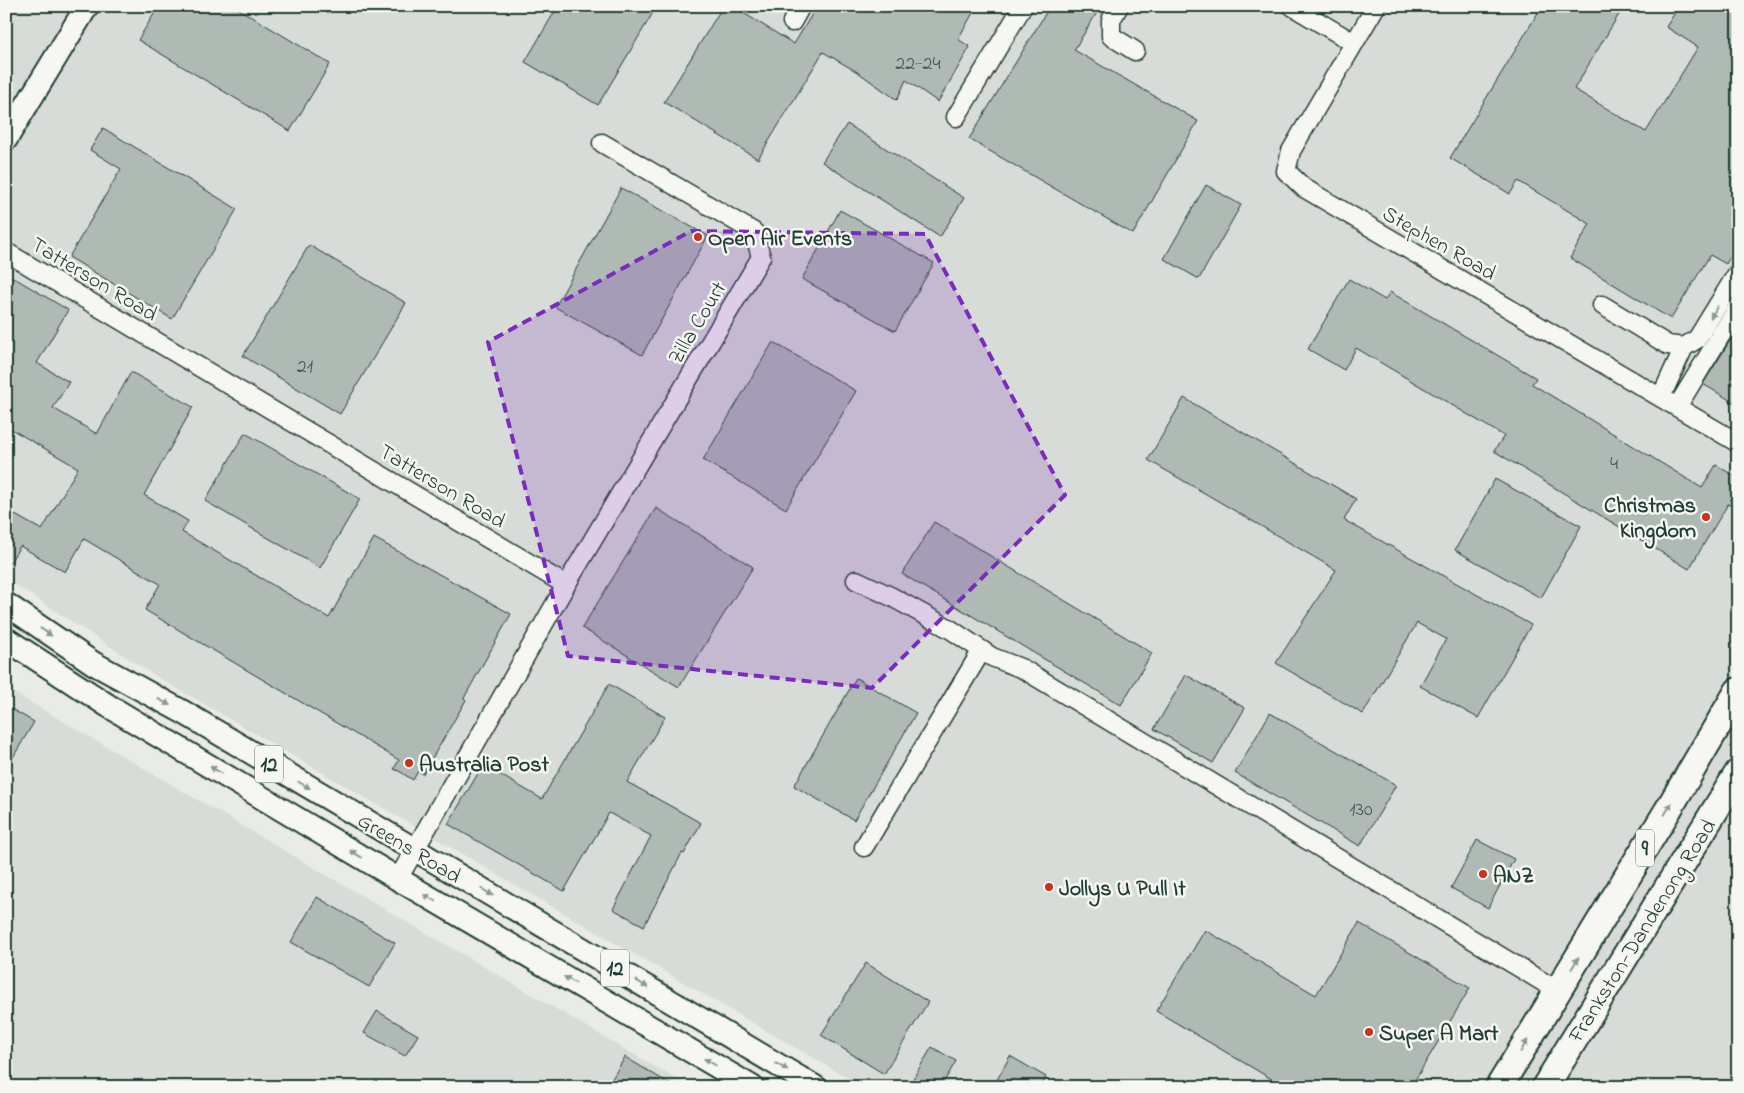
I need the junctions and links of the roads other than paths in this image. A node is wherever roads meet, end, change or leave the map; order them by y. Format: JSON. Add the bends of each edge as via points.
{"nodes":[{"id":1,"x":87,"y":6,"type":"edge"},
{"id":2,"x":801,"y":6,"type":"edge"},
{"id":3,"x":1023,"y":6,"type":"edge"},
{"id":4,"x":1119,"y":6,"type":"edge"},
{"id":5,"x":1292,"y":6,"type":"edge"},
{"id":6,"x":1376,"y":6,"type":"edge"},
{"id":7,"x":792,"y":22,"type":"dead end"},
{"id":8,"x":1354,"y":43,"type":"junction"},
{"id":9,"x":1135,"y":51,"type":"dead end"},
{"id":10,"x":956,"y":117,"type":"dead end"},
{"id":11,"x":6,"y":138,"type":"edge"},
{"id":12,"x":602,"y":143,"type":"dead end"},
{"id":13,"x":6,"y":252,"type":"edge"},
{"id":14,"x":1738,"y":272,"type":"edge"},
{"id":15,"x":1602,"y":305,"type":"dead end"},
{"id":16,"x":1738,"y":308,"type":"edge"},
{"id":17,"x":1684,"y":346,"type":"junction"},
{"id":18,"x":1661,"y":397,"type":"junction"},
{"id":19,"x":1677,"y":406,"type":"junction"},
{"id":20,"x":1738,"y":443,"type":"edge"},
{"id":21,"x":856,"y":580,"type":"dead end"},
{"id":22,"x":566,"y":585,"type":"junction"},
{"id":23,"x":6,"y":604,"type":"edge"},
{"id":24,"x":6,"y":640,"type":"edge"},
{"id":25,"x":982,"y":650,"type":"junction"},
{"id":26,"x":121,"y":679,"type":"junction"},
{"id":27,"x":1738,"y":691,"type":"edge"},
{"id":28,"x":107,"y":705,"type":"junction"},
{"id":29,"x":1738,"y":773,"type":"edge"},
{"id":30,"x":864,"y":846,"type":"dead end"},
{"id":31,"x":415,"y":850,"type":"junction"},
{"id":32,"x":398,"y":879,"type":"junction"},
{"id":33,"x":1553,"y":998,"type":"junction"},
{"id":34,"x":1583,"y":1024,"type":"junction"},
{"id":35,"x":752,"y":1087,"type":"edge"},
{"id":36,"x":816,"y":1087,"type":"edge"},
{"id":37,"x":1499,"y":1087,"type":"edge"},
{"id":38,"x":1545,"y":1087,"type":"edge"}],
"edges":[{"from":1,"to":11,"type":"main road"},
{"from":2,"to":7,"type":"street"},
{"from":3,"to":10,"type":"street"},
{"from":4,"to":9,"type":"street","via":[[1111,20],[1111,36]]},
{"from":5,"to":8,"type":"street"},
{"from":6,"to":8,"type":"street","name":"Stephen Road"},
{"from":8,"to":18,"type":"street","name":"Stephen Road","via":[[1291,151],[1286,171],[1304,188]]},
{"from":12,"to":22,"type":"street","name":"Zilla Court","via":[[754,232],[761,257]]},
{"from":13,"to":22,"type":"street","name":"Tatterson Road"},
{"from":14,"to":17,"type":"street","one_way":true,"via":[[1697,340]]},
{"from":15,"to":17,"type":"street","via":[[1668,345]]},
{"from":16,"to":19,"type":"street"},
{"from":17,"to":18,"type":"street"},
{"from":18,"to":19,"type":"street","name":"Stephen Road"},
{"from":19,"to":20,"type":"street","name":"Stephen Road"},
{"from":21,"to":25,"type":"street","via":[[892,596]]},
{"from":22,"to":31,"type":"street"},
{"from":23,"to":26,"type":"main road","name":"Greens Road","number":"12","one_way":true},
{"from":24,"to":28,"type":"main road","name":"Greens Road","number":"12"},
{"from":25,"to":30,"type":"street"},
{"from":25,"to":33,"type":"street","via":[[1031,674]]},
{"from":26,"to":28,"type":"main road"},
{"from":26,"to":31,"type":"main road","name":"Greens Road","number":"12","one_way":true},
{"from":33,"to":27,"type":"highway","name":"Frankston-Dandenong Road","number":"9","one_way":true},
{"from":32,"to":28,"type":"main road","name":"Greens Road","number":"12","one_way":true},
{"from":29,"to":34,"type":"highway","name":"Frankston-Dandenong Road","number":"9"},
{"from":31,"to":32,"type":"street"},
{"from":31,"to":36,"type":"main road","name":"Greens Road","number":"12","one_way":true},
{"from":35,"to":32,"type":"main road","name":"Greens Road","number":"12","one_way":true},
{"from":33,"to":34,"type":"highway"},
{"from":37,"to":33,"type":"highway","name":"Frankston-Dandenong Road","number":"9","one_way":true},
{"from":34,"to":38,"type":"highway","name":"Frankston-Dandenong Road","number":"9"}]}
